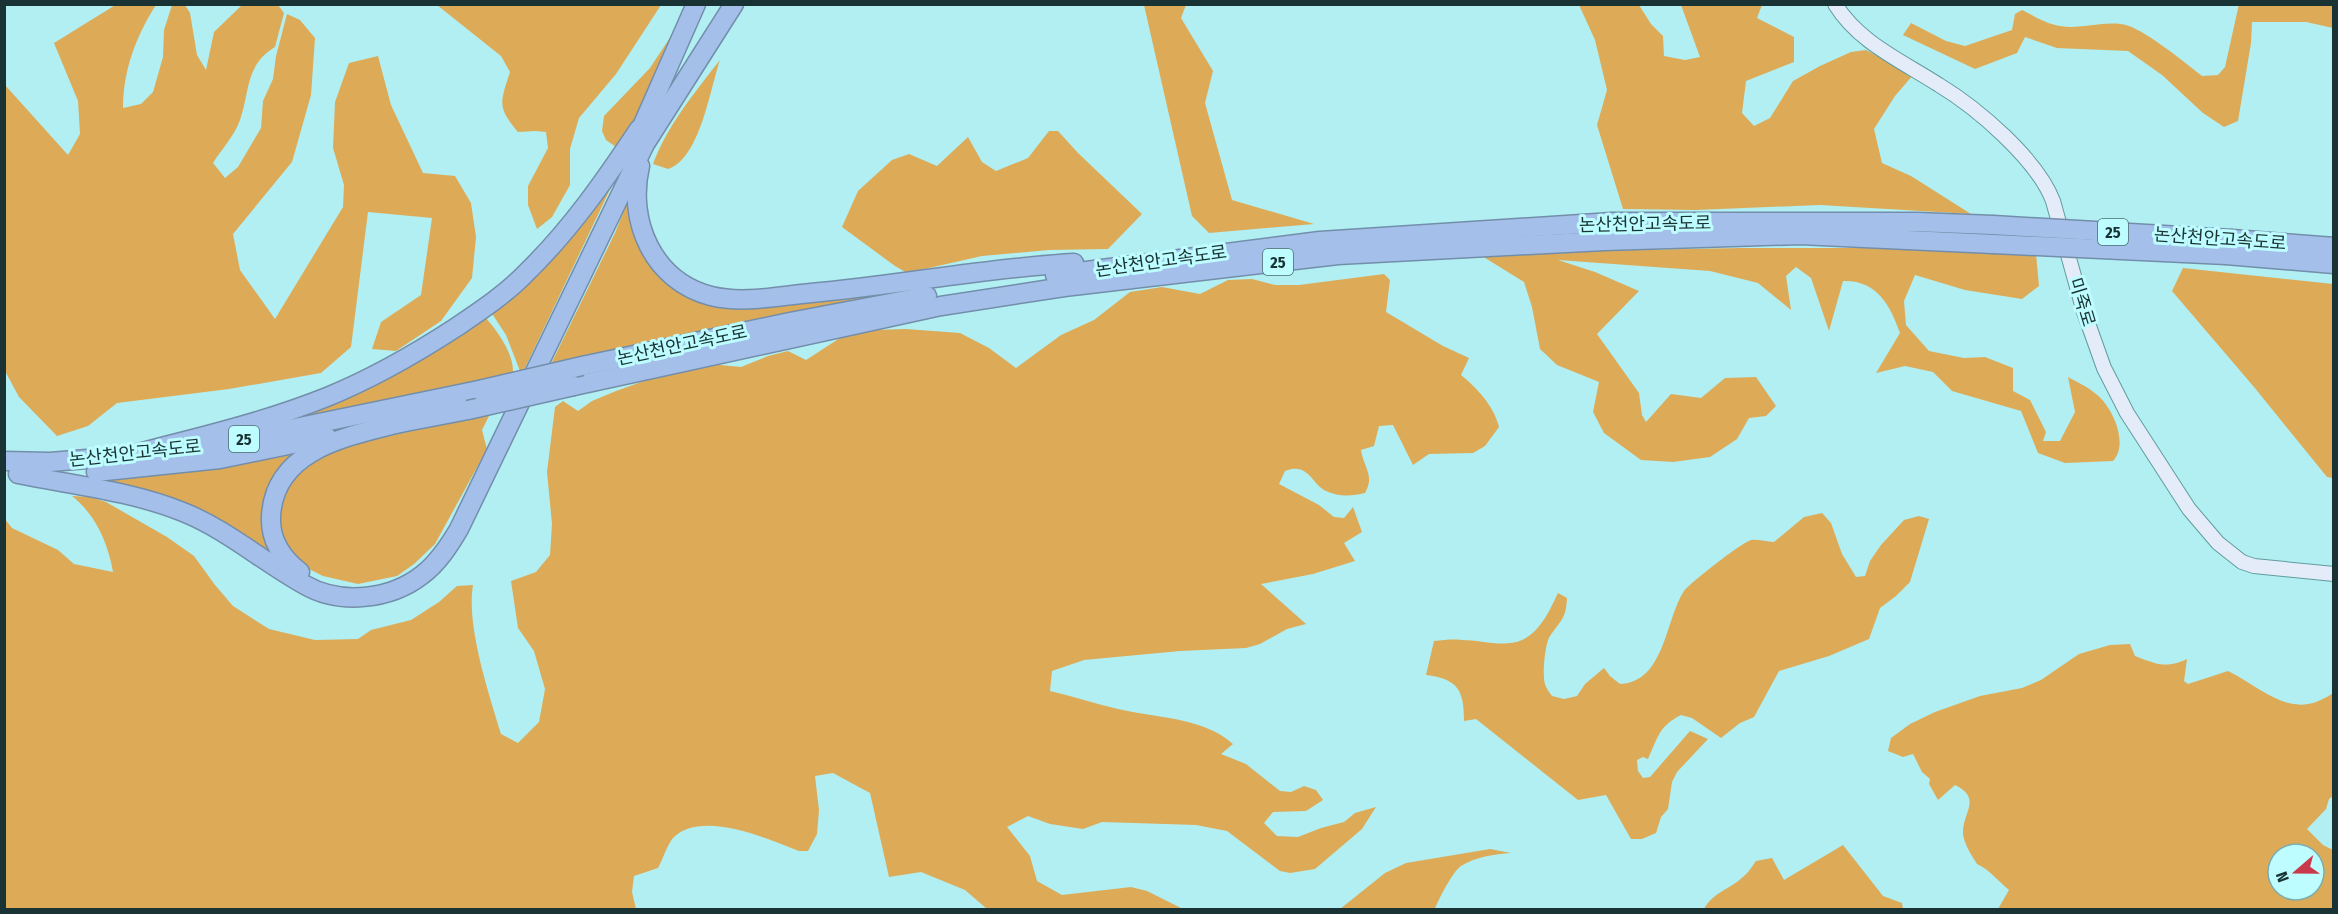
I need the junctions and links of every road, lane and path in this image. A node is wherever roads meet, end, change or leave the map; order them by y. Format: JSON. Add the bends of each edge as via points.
{"nodes":[{"id":1,"x":696,"y":4,"type":"edge"},
{"id":2,"x":734,"y":4,"type":"edge"},
{"id":3,"x":1835,"y":4,"type":"edge"},
{"id":4,"x":648,"y":115,"type":"junction"},
{"id":5,"x":645,"y":144,"type":"junction"},
{"id":6,"x":2229,"y":247,"type":"junction"},
{"id":7,"x":2334,"y":247,"type":"edge"},
{"id":8,"x":1196,"y":256,"type":"junction"},
{"id":9,"x":2334,"y":264,"type":"edge"},
{"id":10,"x":406,"y":422,"type":"junction"},
{"id":11,"x":126,"y":456,"type":"junction"},
{"id":12,"x":4,"y":461,"type":"edge"},
{"id":13,"x":11,"y":474,"type":"edge"},
{"id":14,"x":2334,"y":574,"type":"edge"}],
"edges":[{"from":1,"to":4,"type":"highway"},
{"from":2,"to":5,"type":"highway"},
{"from":3,"to":14,"type":"street","name":"미죽로","via":[[1872,43],[1977,112],[2042,178],[2053,201],[2104,368],[2156,461],[2205,530],[2242,562]]},
{"from":4,"to":10,"type":"highway","via":[[444,539],[412,571],[374,587],[335,587],[299,572],[283,557],[270,524],[274,498],[284,475],[308,453]]},
{"from":4,"to":11,"type":"highway","via":[[602,184],[545,254],[502,294],[442,336],[327,397],[265,419]]},
{"from":5,"to":8,"type":"highway","via":[[636,198],[646,243],[672,276],[710,296],[748,299],[1031,265]]},
{"from":5,"to":13,"type":"highway","via":[[459,529],[437,561],[412,582],[370,596],[345,597],[315,590],[219,529],[185,513],[112,492]]},
{"from":6,"to":7,"type":"highway","name":"논산천안고속도로","number":"25"},
{"from":6,"to":8,"type":"highway","name":"논산천안고속도로","number":"25","bridge":true,"via":[[1993,225],[1612,222],[1320,241]]},
{"from":6,"to":9,"type":"highway","name":"논산천안고속도로","number":"25"},
{"from":6,"to":10,"type":"highway","name":"논산천안고속도로","number":"25","bridge":true,"via":[[1993,244],[1800,235],[1338,255],[1064,286],[941,306]]},
{"from":8,"to":11,"type":"highway","name":"논산천안고속도로","number":"25","bridge":true,"via":[[934,295],[220,444]]},
{"from":10,"to":13,"type":"highway","name":"논산천안고속도로","number":"25","via":[[220,459],[92,472]]},
{"from":11,"to":12,"type":"highway","name":"논산천안고속도로","number":"25"}]}
